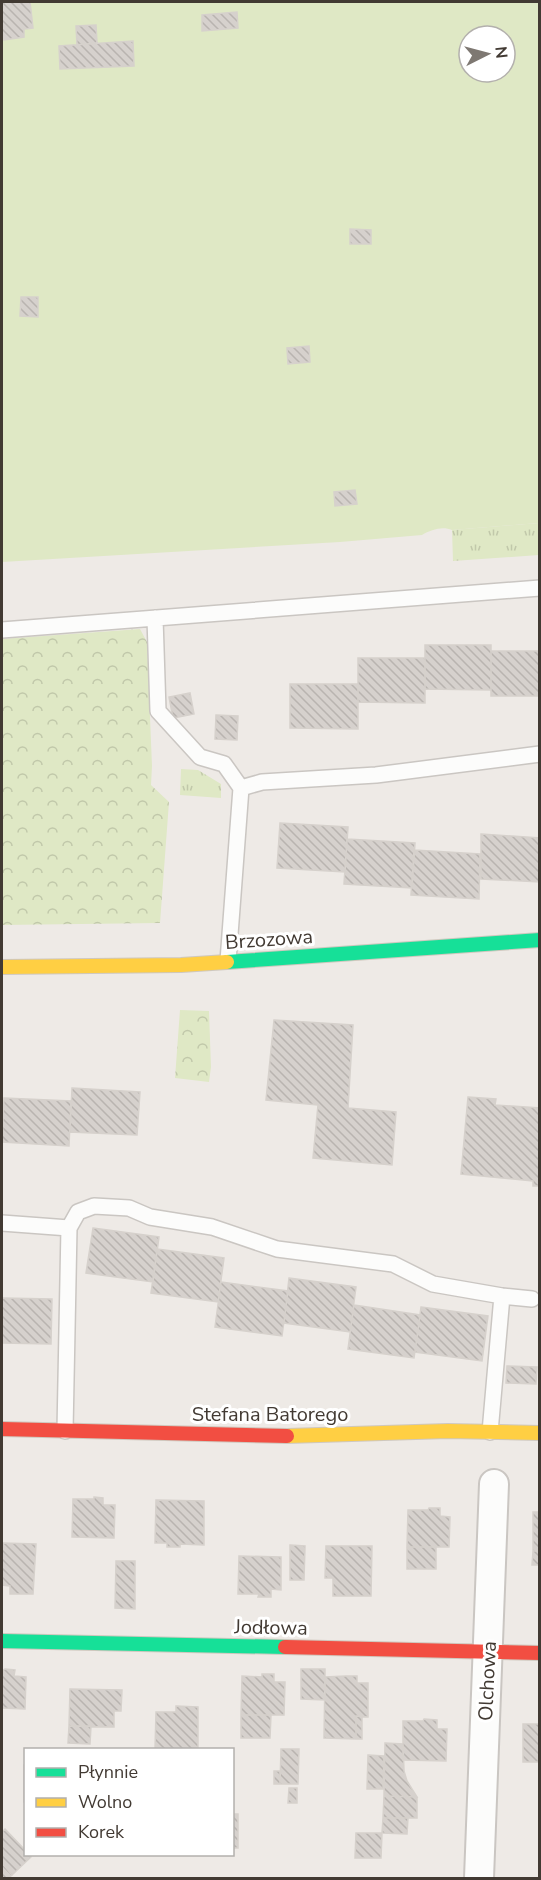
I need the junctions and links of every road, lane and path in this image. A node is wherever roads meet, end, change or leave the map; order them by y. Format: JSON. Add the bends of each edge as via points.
{"nodes":[{"id":1,"x":540,"y":588,"type":"edge"},
{"id":2,"x":155,"y":618,"type":"junction"},
{"id":3,"x":2,"y":630,"type":"edge"},
{"id":4,"x":540,"y":754,"type":"edge"},
{"id":5,"x":241,"y":788,"type":"junction"},
{"id":6,"x":540,"y":940,"type":"edge"},
{"id":7,"x":228,"y":961,"type":"junction"},
{"id":8,"x":2,"y":967,"type":"edge"},
{"id":9,"x":2,"y":1223,"type":"edge"},
{"id":10,"x":69,"y":1228,"type":"junction"},
{"id":11,"x":502,"y":1296,"type":"junction"},
{"id":12,"x":532,"y":1299,"type":"dead end"},
{"id":13,"x":2,"y":1429,"type":"edge"},
{"id":14,"x":65,"y":1431,"type":"junction"},
{"id":15,"x":490,"y":1432,"type":"junction"},
{"id":16,"x":540,"y":1433,"type":"edge"},
{"id":17,"x":494,"y":1484,"type":"dead end"},
{"id":18,"x":2,"y":1641,"type":"edge"},
{"id":19,"x":488,"y":1650,"type":"junction"},
{"id":20,"x":540,"y":1653,"type":"edge"},
{"id":21,"x":479,"y":1878,"type":"edge"}],
"edges":[{"from":1,"to":2,"type":"lane"},
{"from":2,"to":3,"type":"lane"},
{"from":2,"to":5,"type":"lane","via":[[158,711],[200,757],[224,764]]},
{"from":4,"to":5,"type":"lane","via":[[376,775],[262,782]]},
{"from":5,"to":7,"type":"lane"},
{"from":6,"to":7,"type":"street","name":"Brzozowa"},
{"from":7,"to":8,"type":"street","name":"Brzozowa"},
{"from":9,"to":10,"type":"lane"},
{"from":10,"to":11,"type":"lane","via":[[78,1212],[94,1206],[129,1208],[150,1217],[212,1227],[276,1249],[393,1264],[433,1284]]},
{"from":10,"to":14,"type":"lane"},
{"from":11,"to":12,"type":"lane"},
{"from":11,"to":15,"type":"lane"},
{"from":13,"to":14,"type":"street","name":"Stefana Batorego"},
{"from":14,"to":15,"type":"street","name":"Stefana Batorego","via":[[279,1436]]},
{"from":15,"to":16,"type":"street","name":"Stefana Batorego"},
{"from":17,"to":19,"type":"street","name":"Olchowa"},
{"from":18,"to":19,"type":"street","name":"Jodłowa"},
{"from":19,"to":20,"type":"street","name":"Jodłowa"},
{"from":19,"to":21,"type":"street","name":"Olchowa"}]}
